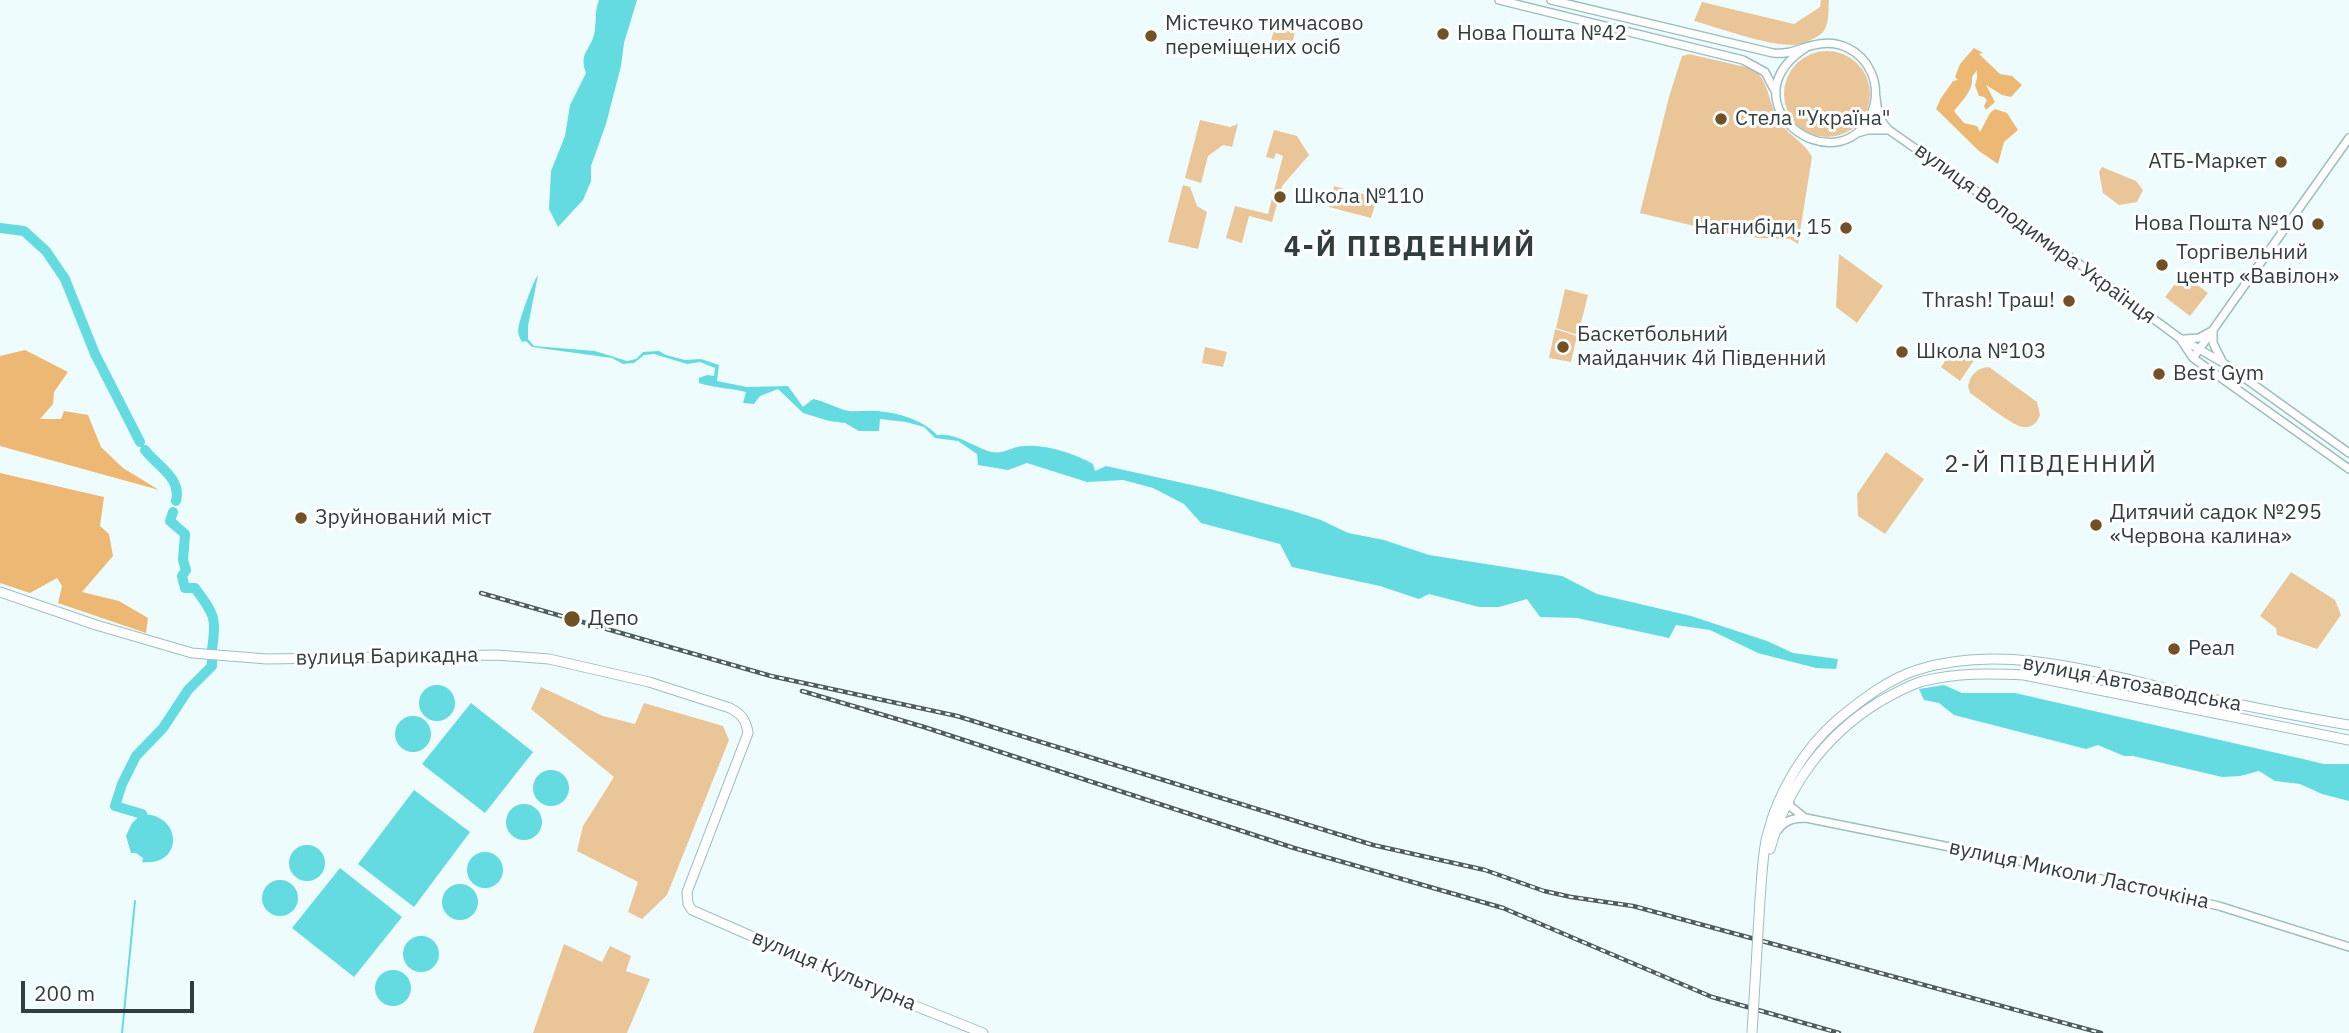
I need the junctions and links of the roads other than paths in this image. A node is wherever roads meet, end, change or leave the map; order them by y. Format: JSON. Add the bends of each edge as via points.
{"nodes":[{"id":1,"x":1499,"y":0,"type":"edge"},
{"id":2,"x":1551,"y":0,"type":"edge"},
{"id":3,"x":1807,"y":47,"type":"junction"},
{"id":4,"x":1776,"y":95,"type":"junction"},
{"id":5,"x":1875,"y":97,"type":"junction"},
{"id":6,"x":1889,"y":130,"type":"junction"},
{"id":7,"x":1847,"y":138,"type":"junction"},
{"id":8,"x":2349,"y":138,"type":"edge"},
{"id":9,"x":2213,"y":330,"type":"junction"},
{"id":10,"x":2181,"y":339,"type":"junction"},
{"id":11,"x":2200,"y":348,"type":"junction"},
{"id":12,"x":2193,"y":358,"type":"junction"},
{"id":13,"x":2225,"y":364,"type":"junction"},
{"id":14,"x":2349,"y":453,"type":"edge"},
{"id":15,"x":2349,"y":469,"type":"edge"},
{"id":16,"x":0,"y":592,"type":"edge"},
{"id":17,"x":2099,"y":674,"type":"junction"},
{"id":18,"x":2096,"y":688,"type":"junction"},
{"id":19,"x":2283,"y":715,"type":"junction"},
{"id":20,"x":2349,"y":725,"type":"edge"},
{"id":21,"x":2281,"y":728,"type":"junction"},
{"id":22,"x":2349,"y":740,"type":"edge"},
{"id":23,"x":1790,"y":795,"type":"junction"},
{"id":24,"x":1806,"y":818,"type":"junction"},
{"id":25,"x":1774,"y":834,"type":"junction"},
{"id":26,"x":1763,"y":872,"type":"junction"},
{"id":27,"x":688,"y":904,"type":"joint"},
{"id":28,"x":2349,"y":947,"type":"edge"},
{"id":29,"x":983,"y":1033,"type":"edge"},
{"id":30,"x":1752,"y":1033,"type":"edge"}],
"edges":[{"from":1,"to":4,"type":"street","via":[[1743,60],[1765,72]]},
{"from":2,"to":3,"type":"street","via":[[1773,53],[1786,55]]},
{"from":3,"to":4,"type":"street","via":[[1787,63]]},
{"from":3,"to":5,"type":"street","via":[[1833,44],[1860,55],[1872,74]]},
{"from":4,"to":7,"type":"street","via":[[1788,125],[1798,134],[1822,142]]},
{"from":5,"to":6,"type":"street","via":[[1878,114]]},
{"from":5,"to":7,"type":"street","via":[[1864,125]]},
{"from":6,"to":7,"type":"street","via":[[1868,130]]},
{"from":6,"to":10,"type":"street","name":"вулиця Володимира Українця"},
{"from":8,"to":9,"type":"street"},
{"from":9,"to":10,"type":"street","via":[[2199,338]]},
{"from":9,"to":11,"type":"street"},
{"from":9,"to":13,"type":"street","via":[[2215,350]]},
{"from":10,"to":11,"type":"street","name":"вулиця Володимира Українця"},
{"from":10,"to":12,"type":"street","name":"вулиця Володимира Українця"},
{"from":11,"to":12,"type":"street"},
{"from":11,"to":13,"type":"street","name":"вулиця Володимира Українця"},
{"from":12,"to":15,"type":"street","name":"вулиця Володимира Українця"},
{"from":13,"to":14,"type":"street"},
{"from":16,"to":27,"type":"main road","name":"вулиця Барикадна","via":[[191,653],[267,659],[496,655],[550,659],[649,682],[730,708],[742,715],[748,733],[688,892]]},
{"from":17,"to":18,"type":"main road"},
{"from":17,"to":19,"type":"main road","name":"вулиця Автозаводська"},
{"from":17,"to":26,"type":"main road","name":"вулиця Автозаводська","via":[[2025,661],[1961,662],[1914,671],[1857,703],[1824,732],[1798,765],[1774,812]]},
{"from":18,"to":21,"type":"main road","name":"вулиця Автозаводська"},
{"from":18,"to":23,"type":"main road","name":"вулиця Автозаводська","via":[[1981,672],[1920,682],[1862,713],[1830,740]]},
{"from":19,"to":20,"type":"main road","name":"вулиця Автозаводська"},
{"from":19,"to":21,"type":"main road"},
{"from":21,"to":22,"type":"main road","name":"вулиця Автозаводська"},
{"from":23,"to":24,"type":"street","via":[[1790,806]]},
{"from":23,"to":25,"type":"main road","name":"вулиця Автозаводська"},
{"from":24,"to":25,"type":"street","via":[[1785,822]]},
{"from":24,"to":28,"type":"street","name":"вулиця Миколи Ласточкіна","via":[[2219,906]]},
{"from":25,"to":26,"type":"main road","name":"вулиця Автозаводська"},
{"from":26,"to":30,"type":"main road","bridge":true},
{"from":27,"to":29,"type":"main road","name":"вулиця Культурна","via":[[699,915]]}]}
